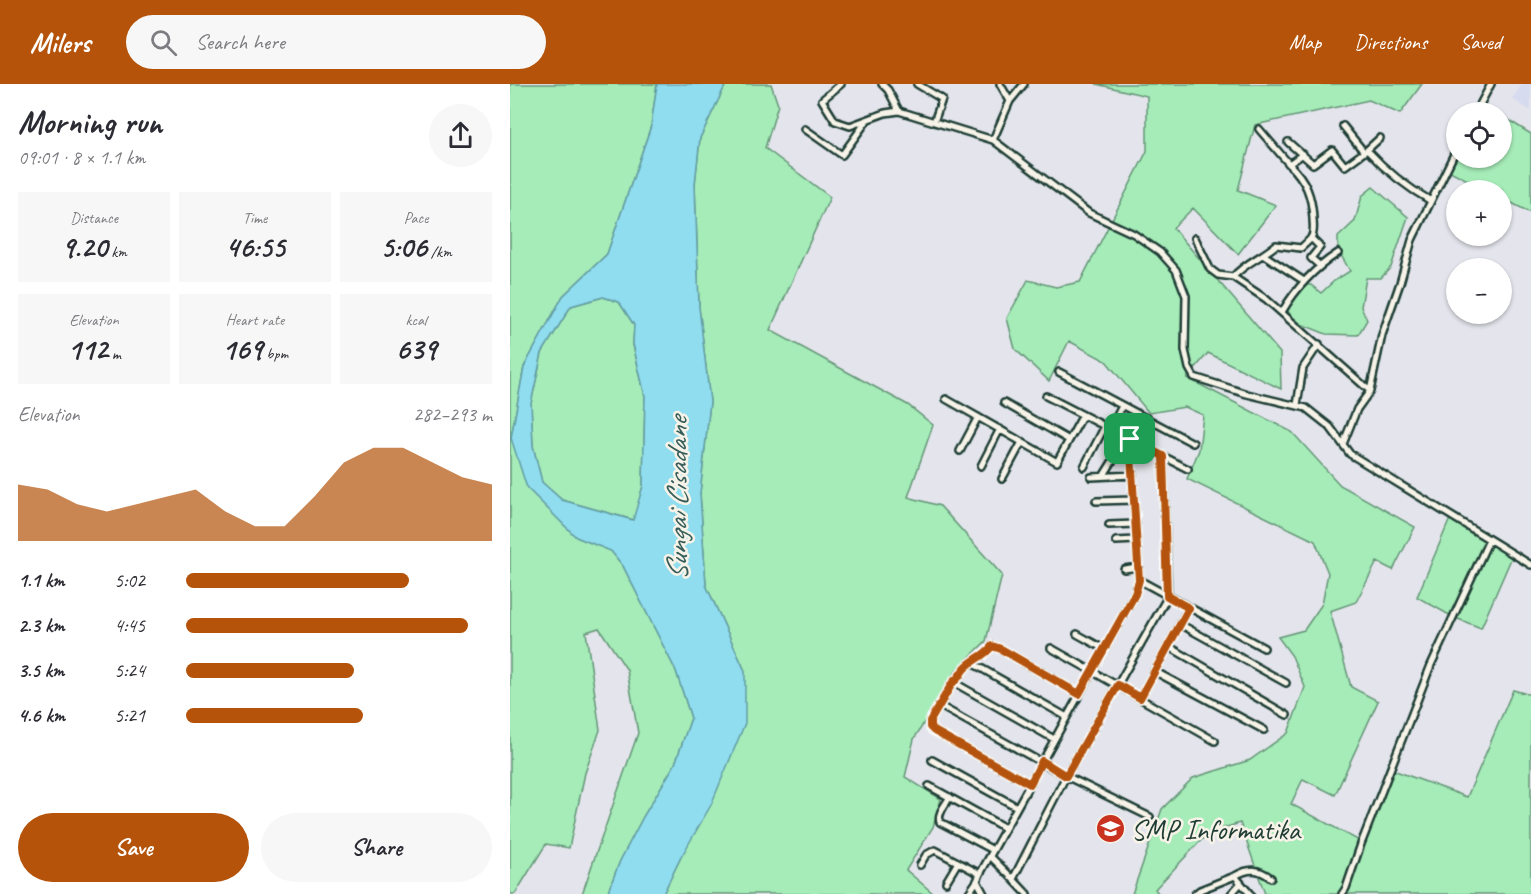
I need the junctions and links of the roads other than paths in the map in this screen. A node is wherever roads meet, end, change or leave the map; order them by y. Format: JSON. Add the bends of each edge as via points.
{"nodes":[{"id":1,"x":841,"y":84,"type":"edge"},
{"id":2,"x":882,"y":84,"type":"edge"},
{"id":3,"x":917,"y":84,"type":"edge"},
{"id":4,"x":1000,"y":84,"type":"edge"},
{"id":5,"x":1024,"y":84,"type":"edge"},
{"id":6,"x":1491,"y":84,"type":"edge"},
{"id":7,"x":1010,"y":101,"type":"junction"},
{"id":8,"x":1481,"y":102,"type":"edge"},
{"id":9,"x":899,"y":111,"type":"junction"},
{"id":10,"x":867,"y":120,"type":"junction"},
{"id":11,"x":934,"y":122,"type":"junction"},
{"id":12,"x":1343,"y":126,"type":"dead end"},
{"id":13,"x":805,"y":129,"type":"dead end"},
{"id":14,"x":1259,"y":129,"type":"dead end"},
{"id":15,"x":1380,"y":138,"type":"dead end"},
{"id":16,"x":993,"y":140,"type":"junction"},
{"id":17,"x":1288,"y":142,"type":"dead end"},
{"id":18,"x":1366,"y":151,"type":"junction"},
{"id":19,"x":1303,"y":154,"type":"junction"},
{"id":20,"x":1289,"y":164,"type":"junction"},
{"id":21,"x":1447,"y":168,"type":"edge"},
{"id":22,"x":1431,"y":201,"type":"junction"},
{"id":23,"x":1195,"y":238,"type":"dead end"},
{"id":24,"x":1311,"y":238,"type":"junction"},
{"id":25,"x":1338,"y":253,"type":"dead end"},
{"id":26,"x":1264,"y":255,"type":"junction"},
{"id":27,"x":1319,"y":266,"type":"junction"},
{"id":28,"x":1233,"y":277,"type":"junction"},
{"id":29,"x":1304,"y":281,"type":"junction"},
{"id":30,"x":1282,"y":312,"type":"junction"},
{"id":31,"x":1319,"y":344,"type":"junction"},
{"id":32,"x":1059,"y":372,"type":"dead end"},
{"id":33,"x":1370,"y":391,"type":"junction"},
{"id":34,"x":1046,"y":396,"type":"dead end"},
{"id":35,"x":946,"y":399,"type":"dead end"},
{"id":36,"x":1005,"y":403,"type":"dead end"},
{"id":37,"x":1297,"y":405,"type":"junction"},
{"id":38,"x":1122,"y":406,"type":"junction"},
{"id":39,"x":1083,"y":415,"type":"junction"},
{"id":40,"x":978,"y":417,"type":"junction"},
{"id":41,"x":1108,"y":428,"type":"junction"},
{"id":42,"x":1000,"y":429,"type":"junction"},
{"id":43,"x":1129,"y":438,"type":"junction"},
{"id":44,"x":1069,"y":440,"type":"junction"},
{"id":45,"x":1022,"y":442,"type":"junction"},
{"id":46,"x":1193,"y":443,"type":"dead end"},
{"id":47,"x":1343,"y":444,"type":"junction"},
{"id":48,"x":960,"y":451,"type":"dead end"},
{"id":49,"x":1163,"y":456,"type":"junction"},
{"id":50,"x":981,"y":466,"type":"dead end"},
{"id":51,"x":1084,"y":467,"type":"dead end"},
{"id":52,"x":1188,"y":469,"type":"dead end"},
{"id":53,"x":1104,"y":475,"type":"junction"},
{"id":54,"x":1133,"y":475,"type":"junction"},
{"id":55,"x":1091,"y":477,"type":"dead end"},
{"id":56,"x":1002,"y":479,"type":"dead end"},
{"id":57,"x":1134,"y":500,"type":"junction"},
{"id":58,"x":1096,"y":501,"type":"dead end"},
{"id":59,"x":1136,"y":524,"type":"junction"},
{"id":60,"x":1109,"y":525,"type":"dead end"},
{"id":61,"x":1136,"y":540,"type":"junction"},
{"id":62,"x":1489,"y":540,"type":"junction"},
{"id":63,"x":1116,"y":541,"type":"dead end"},
{"id":64,"x":1531,"y":564,"type":"edge"},
{"id":65,"x":1138,"y":567,"type":"junction"},
{"id":66,"x":1124,"y":569,"type":"dead end"},
{"id":67,"x":1139,"y":580,"type":"junction"},
{"id":68,"x":1167,"y":596,"type":"junction"},
{"id":69,"x":1189,"y":608,"type":"junction"},
{"id":70,"x":1180,"y":624,"type":"junction"},
{"id":71,"x":1077,"y":634,"type":"dead end"},
{"id":72,"x":1168,"y":646,"type":"junction"},
{"id":73,"x":1051,"y":648,"type":"dead end"},
{"id":74,"x":1264,"y":648,"type":"dead end"},
{"id":75,"x":1104,"y":650,"type":"junction"},
{"id":76,"x":972,"y":663,"type":"junction"},
{"id":77,"x":1092,"y":671,"type":"junction"},
{"id":78,"x":1154,"y":671,"type":"junction"},
{"id":79,"x":953,"y":682,"type":"junction"},
{"id":80,"x":1286,"y":683,"type":"dead end"},
{"id":81,"x":1118,"y":685,"type":"junction"},
{"id":82,"x":1079,"y":694,"type":"junction"},
{"id":83,"x":1140,"y":698,"type":"junction"},
{"id":84,"x":940,"y":706,"type":"junction"},
{"id":85,"x":1287,"y":715,"type":"dead end"},
{"id":86,"x":1067,"y":717,"type":"junction"},
{"id":87,"x":1264,"y":730,"type":"dead end"},
{"id":88,"x":1054,"y":739,"type":"junction"},
{"id":89,"x":1215,"y":741,"type":"dead end"},
{"id":90,"x":932,"y":760,"type":"dead end"},
{"id":91,"x":1042,"y":761,"type":"junction"},
{"id":92,"x":1066,"y":776,"type":"junction"},
{"id":93,"x":1030,"y":784,"type":"junction"},
{"id":94,"x":929,"y":786,"type":"dead end"},
{"id":95,"x":950,"y":797,"type":"junction"},
{"id":96,"x":1017,"y":807,"type":"junction"},
{"id":97,"x":1150,"y":817,"type":"dead end"},
{"id":98,"x":1005,"y":828,"type":"junction"},
{"id":99,"x":991,"y":853,"type":"junction"},
{"id":100,"x":958,"y":862,"type":"junction"},
{"id":101,"x":920,"y":866,"type":"dead end"},
{"id":102,"x":980,"y":874,"type":"junction"},
{"id":103,"x":1235,"y":876,"type":"junction"},
{"id":104,"x":1271,"y":878,"type":"dead end"},
{"id":105,"x":1013,"y":879,"type":"junction"},
{"id":106,"x":977,"y":881,"type":"junction"},
{"id":107,"x":946,"y":882,"type":"dead end"},
{"id":108,"x":1240,"y":884,"type":"junction"},
{"id":109,"x":968,"y":894,"type":"edge"},
{"id":110,"x":984,"y":894,"type":"edge"},
{"id":111,"x":1027,"y":894,"type":"edge"},
{"id":112,"x":1195,"y":894,"type":"edge"},
{"id":113,"x":1231,"y":894,"type":"edge"},
{"id":114,"x":1250,"y":894,"type":"edge"},
{"id":115,"x":1342,"y":894,"type":"edge"}],
"edges":[{"from":1,"to":10,"type":"street","via":[[822,100],[835,121],[850,126]]},
{"from":2,"to":9,"type":"street"},
{"from":3,"to":11,"type":"street","via":[[942,99]]},
{"from":4,"to":7,"type":"street"},
{"from":5,"to":7,"type":"street"},
{"from":6,"to":8,"type":"street"},
{"from":7,"to":16,"type":"street"},
{"from":9,"to":10,"type":"street"},
{"from":9,"to":11,"type":"street"},
{"from":10,"to":13,"type":"street","via":[[842,155]]},
{"from":11,"to":16,"type":"street"},
{"from":12,"to":18,"type":"street"},
{"from":14,"to":20,"type":"street"},
{"from":15,"to":18,"type":"street"},
{"from":16,"to":37,"type":"street","via":[[1089,213],[1134,234],[1168,259],[1186,296],[1185,350],[1194,377]]},
{"from":17,"to":19,"type":"street"},
{"from":18,"to":19,"type":"street","via":[[1346,166],[1332,150],[1314,164]]},
{"from":18,"to":22,"type":"street","via":[[1388,174]]},
{"from":19,"to":20,"type":"street"},
{"from":20,"to":24,"type":"street","via":[[1299,173],[1312,203]]},
{"from":21,"to":22,"type":"street"},
{"from":22,"to":33,"type":"street","via":[[1412,240],[1382,335]]},
{"from":23,"to":28,"type":"street","via":[[1210,269],[1218,275]]},
{"from":24,"to":26,"type":"street","via":[[1301,248],[1276,245]]},
{"from":24,"to":27,"type":"street","via":[[1320,247],[1311,258]]},
{"from":25,"to":27,"type":"street"},
{"from":26,"to":28,"type":"street","via":[[1243,265]]},
{"from":26,"to":29,"type":"street"},
{"from":27,"to":29,"type":"street"},
{"from":28,"to":30,"type":"street"},
{"from":29,"to":30,"type":"street"},
{"from":30,"to":31,"type":"street"},
{"from":31,"to":33,"type":"street"},
{"from":31,"to":37,"type":"street","via":[[1303,368]]},
{"from":32,"to":38,"type":"street"},
{"from":33,"to":47,"type":"street","via":[[1357,409]]},
{"from":34,"to":39,"type":"street"},
{"from":35,"to":40,"type":"street"},
{"from":36,"to":44,"type":"street"},
{"from":37,"to":47,"type":"street","via":[[1324,422]]},
{"from":38,"to":41,"type":"street"},
{"from":38,"to":46,"type":"street"},
{"from":39,"to":41,"type":"street"},
{"from":39,"to":44,"type":"street"},
{"from":40,"to":42,"type":"street"},
{"from":40,"to":48,"type":"street"},
{"from":41,"to":43,"type":"street"},
{"from":41,"to":51,"type":"street"},
{"from":42,"to":45,"type":"street"},
{"from":42,"to":50,"type":"street"},
{"from":43,"to":49,"type":"street"},
{"from":43,"to":53,"type":"street"},
{"from":43,"to":54,"type":"street"},
{"from":44,"to":45,"type":"street","via":[[1057,462]]},
{"from":45,"to":56,"type":"street"},
{"from":47,"to":62,"type":"street","via":[[1350,454]]},
{"from":49,"to":52,"type":"street"},
{"from":49,"to":68,"type":"street"},
{"from":53,"to":54,"type":"street"},
{"from":53,"to":55,"type":"street"},
{"from":54,"to":57,"type":"street"},
{"from":57,"to":58,"type":"street"},
{"from":57,"to":59,"type":"street"},
{"from":59,"to":60,"type":"street"},
{"from":59,"to":61,"type":"street"},
{"from":61,"to":63,"type":"street"},
{"from":61,"to":65,"type":"street"},
{"from":62,"to":64,"type":"street"},
{"from":62,"to":115,"type":"street","via":[[1431,665]]},
{"from":65,"to":66,"type":"street"},
{"from":65,"to":67,"type":"street"},
{"from":67,"to":68,"type":"street"},
{"from":67,"to":75,"type":"street"},
{"from":68,"to":69,"type":"street"},
{"from":68,"to":81,"type":"street"},
{"from":69,"to":70,"type":"street"},
{"from":69,"to":74,"type":"street"},
{"from":70,"to":72,"type":"street"},
{"from":70,"to":80,"type":"street"},
{"from":71,"to":75,"type":"street"},
{"from":72,"to":78,"type":"street"},
{"from":72,"to":85,"type":"street"},
{"from":73,"to":77,"type":"street"},
{"from":75,"to":77,"type":"street"},
{"from":76,"to":79,"type":"street"},
{"from":76,"to":82,"type":"street","via":[[996,646]]},
{"from":76,"to":86,"type":"street"},
{"from":77,"to":81,"type":"street"},
{"from":77,"to":82,"type":"street"},
{"from":78,"to":83,"type":"street"},
{"from":78,"to":87,"type":"street"},
{"from":79,"to":84,"type":"street"},
{"from":79,"to":88,"type":"street"},
{"from":81,"to":83,"type":"street"},
{"from":81,"to":92,"type":"street"},
{"from":82,"to":86,"type":"street"},
{"from":83,"to":89,"type":"street"},
{"from":84,"to":91,"type":"street"},
{"from":84,"to":93,"type":"street","via":[[930,721],[934,731]]},
{"from":86,"to":88,"type":"street"},
{"from":88,"to":91,"type":"street"},
{"from":90,"to":96,"type":"street"},
{"from":91,"to":92,"type":"street"},
{"from":91,"to":93,"type":"street"},
{"from":92,"to":97,"type":"street"},
{"from":92,"to":105,"type":"street"},
{"from":93,"to":96,"type":"street"},
{"from":94,"to":95,"type":"street"},
{"from":95,"to":98,"type":"street"},
{"from":95,"to":99,"type":"street","via":[[940,822]]},
{"from":96,"to":98,"type":"street"},
{"from":98,"to":99,"type":"street"},
{"from":99,"to":102,"type":"street"},
{"from":99,"to":105,"type":"street"},
{"from":100,"to":101,"type":"street","via":[[935,850],[926,855]]},
{"from":100,"to":102,"type":"street"},
{"from":100,"to":107,"type":"street"},
{"from":102,"to":106,"type":"street"},
{"from":103,"to":104,"type":"street","via":[[1258,870]]},
{"from":103,"to":108,"type":"street"},
{"from":103,"to":112,"type":"street"},
{"from":105,"to":111,"type":"street"},
{"from":106,"to":109,"type":"street"},
{"from":106,"to":110,"type":"street"},
{"from":108,"to":113,"type":"street"},
{"from":108,"to":114,"type":"street"}]}
